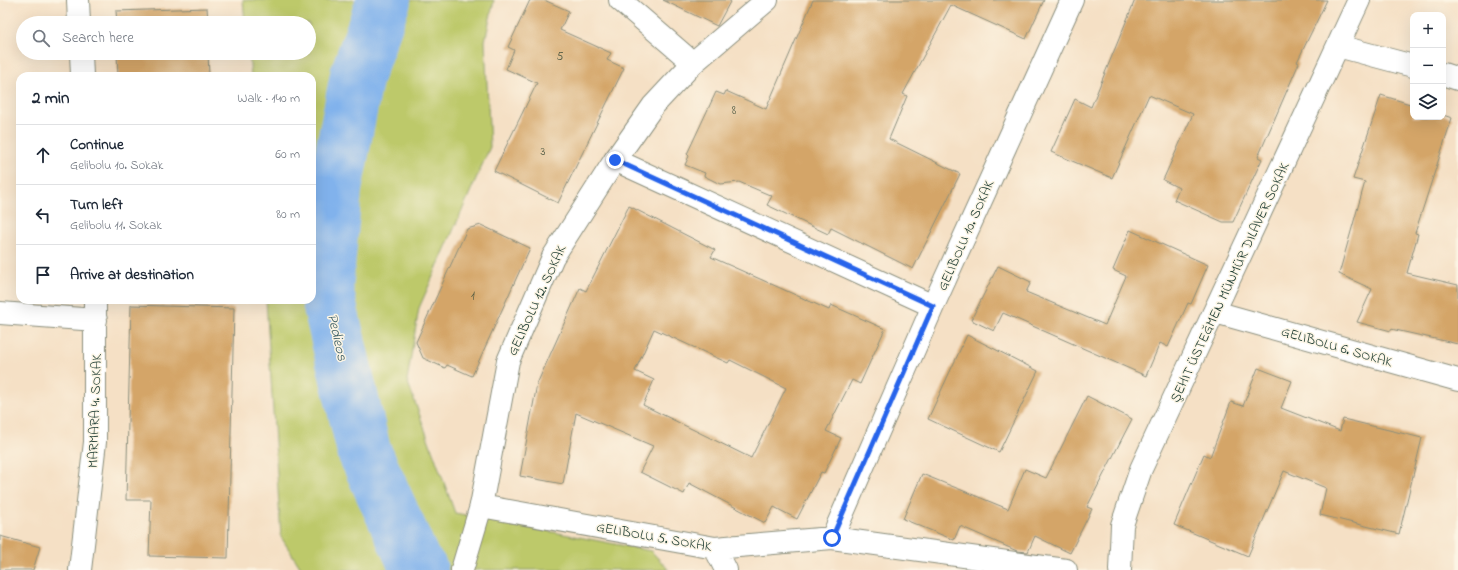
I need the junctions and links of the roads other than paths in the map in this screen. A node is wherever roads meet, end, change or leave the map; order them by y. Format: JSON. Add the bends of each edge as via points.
{"nodes":[{"id":1,"x":78,"y":0,"type":"edge"},
{"id":2,"x":620,"y":0,"type":"edge"},
{"id":3,"x":767,"y":0,"type":"edge"},
{"id":4,"x":1072,"y":0,"type":"edge"},
{"id":5,"x":1359,"y":0,"type":"edge"},
{"id":6,"x":79,"y":16,"type":"edge"},
{"id":7,"x":1338,"y":46,"type":"junction"},
{"id":8,"x":81,"y":60,"type":"edge"},
{"id":9,"x":693,"y":63,"type":"junction"},
{"id":10,"x":1410,"y":65,"type":"edge"},
{"id":11,"x":82,"y":72,"type":"edge"},
{"id":12,"x":1446,"y":75,"type":"edge"},
{"id":13,"x":1458,"y":78,"type":"edge"},
{"id":14,"x":615,"y":160,"type":"junction"},
{"id":15,"x":933,"y":306,"type":"junction"},
{"id":16,"x":95,"y":310,"type":"edge"},
{"id":17,"x":1215,"y":312,"type":"junction"},
{"id":18,"x":0,"y":313,"type":"edge"},
{"id":19,"x":1458,"y":380,"type":"edge"},
{"id":20,"x":481,"y":506,"type":"junction"},
{"id":21,"x":832,"y":538,"type":"junction"},
{"id":22,"x":715,"y":548,"type":"junction"},
{"id":23,"x":80,"y":570,"type":"edge"},
{"id":24,"x":462,"y":570,"type":"edge"},
{"id":25,"x":726,"y":570,"type":"edge"},
{"id":26,"x":1066,"y":570,"type":"edge"},
{"id":27,"x":1120,"y":570,"type":"edge"}],
"edges":[{"from":1,"to":6,"type":"street"},
{"from":2,"to":9,"type":"street"},
{"from":3,"to":9,"type":"street","name":"GELIBOLU 12. SOKAK"},
{"from":4,"to":15,"type":"street","name":"GELIBOLU 10. SOKAK"},
{"from":5,"to":7,"type":"street","name":"ŞEHIT ÜSTEĞMEN MÜNMÜR DILAVER SOKAK"},
{"from":7,"to":10,"type":"street"},
{"from":7,"to":17,"type":"street","name":"ŞEHIT ÜSTEĞMEN MÜNMÜR DILAVER SOKAK"},
{"from":8,"to":11,"type":"street"},
{"from":9,"to":14,"type":"street","name":"GELIBOLU 12. SOKAK","via":[[653,106]]},
{"from":12,"to":13,"type":"street"},
{"from":14,"to":15,"type":"street"},
{"from":14,"to":20,"type":"street","name":"GELIBOLU 12. SOKAK","via":[[554,257],[508,362]]},
{"from":15,"to":21,"type":"street","name":"GELIBOLU 10. SOKAK"},
{"from":16,"to":18,"type":"street"},
{"from":16,"to":23,"type":"street","name":"MARMARA 4. SOKAK","via":[[95,442]]},
{"from":17,"to":19,"type":"street","name":"GELIBOLU 6. SOKAK"},
{"from":17,"to":27,"type":"street","name":"ŞEHIT ÜSTEĞMEN MÜNMÜR DILAVER SOKAK","via":[[1142,469],[1122,525]]},
{"from":20,"to":22,"type":"street","name":"GELIBOLU 5. SOKAK"},
{"from":20,"to":24,"type":"street","name":"GELIBOLU 12. SOKAK"},
{"from":21,"to":22,"type":"street","name":"GELIBOLU 5. SOKAK"},
{"from":21,"to":26,"type":"street","name":"GELIBOLU 5. SOKAK"},
{"from":22,"to":25,"type":"street"}]}
